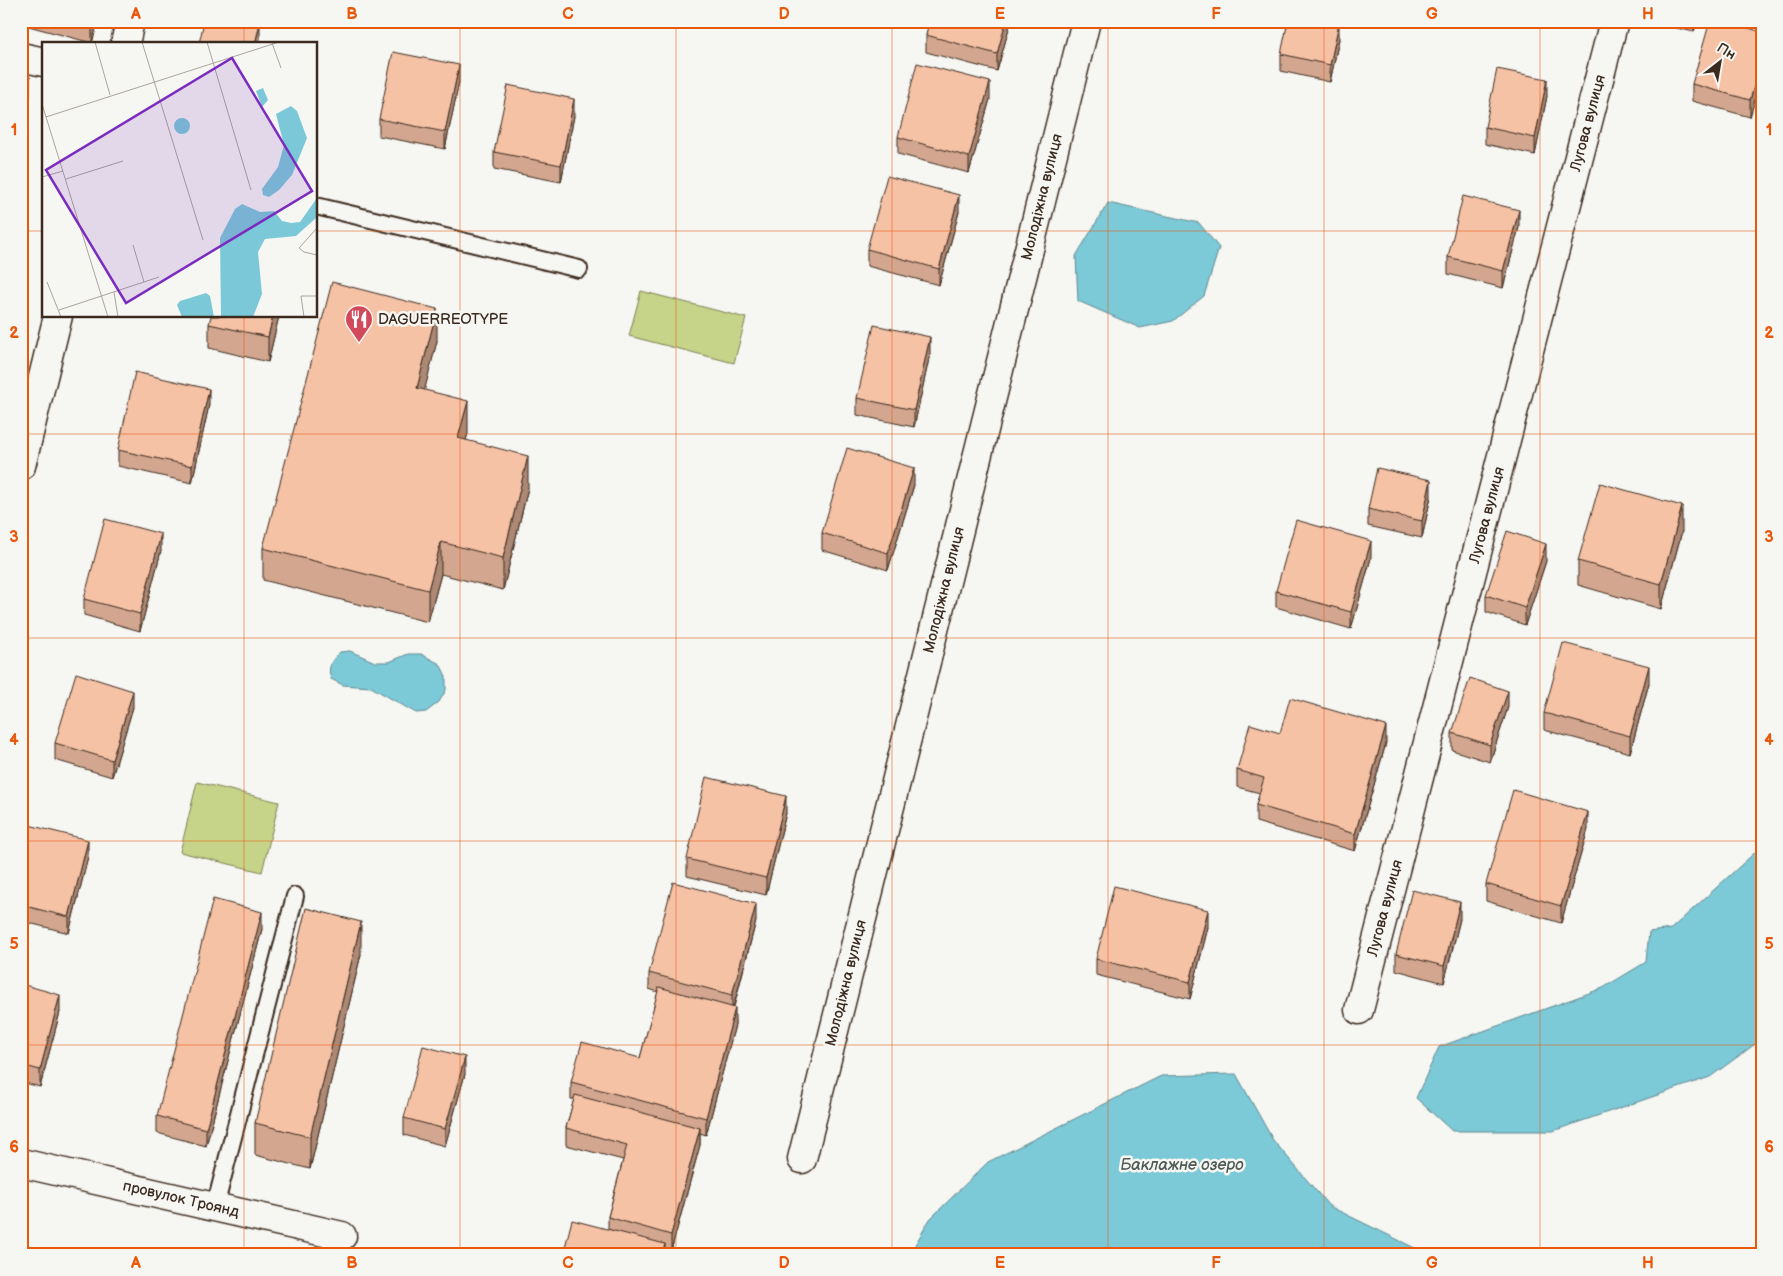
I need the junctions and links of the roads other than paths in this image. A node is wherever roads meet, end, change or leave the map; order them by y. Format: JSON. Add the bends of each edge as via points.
{"nodes":[{"id":1,"x":130,"y":21,"type":"edge"},
{"id":2,"x":1086,"y":21,"type":"edge"},
{"id":3,"x":1614,"y":21,"type":"edge"},
{"id":4,"x":125,"y":42,"type":"edge"},
{"id":5,"x":21,"y":57,"type":"edge"},
{"id":6,"x":42,"y":62,"type":"edge"},
{"id":7,"x":318,"y":206,"type":"edge"},
{"id":8,"x":579,"y":269,"type":"dead end"},
{"id":9,"x":58,"y":318,"type":"edge"},
{"id":10,"x":21,"y":466,"type":"edge"},
{"id":11,"x":295,"y":896,"type":"dead end"},
{"id":12,"x":1359,"y":1010,"type":"dead end"},
{"id":13,"x":802,"y":1159,"type":"dead end"},
{"id":14,"x":21,"y":1163,"type":"edge"},
{"id":15,"x":215,"y":1207,"type":"junction"},
{"id":16,"x":342,"y":1236,"type":"dead end"}],
"edges":[{"from":1,"to":4,"type":"street"},
{"from":2,"to":13,"type":"street","name":"Молодіжна вулиця"},
{"from":3,"to":12,"type":"street","name":"Лугова вулиця"},
{"from":5,"to":6,"type":"street"},
{"from":7,"to":8,"type":"lane"},
{"from":9,"to":10,"type":"street"},
{"from":11,"to":15,"type":"lane"},
{"from":14,"to":15,"type":"street","name":"провулок Троянд"},
{"from":15,"to":16,"type":"street","name":"провулок Троянд"}]}
